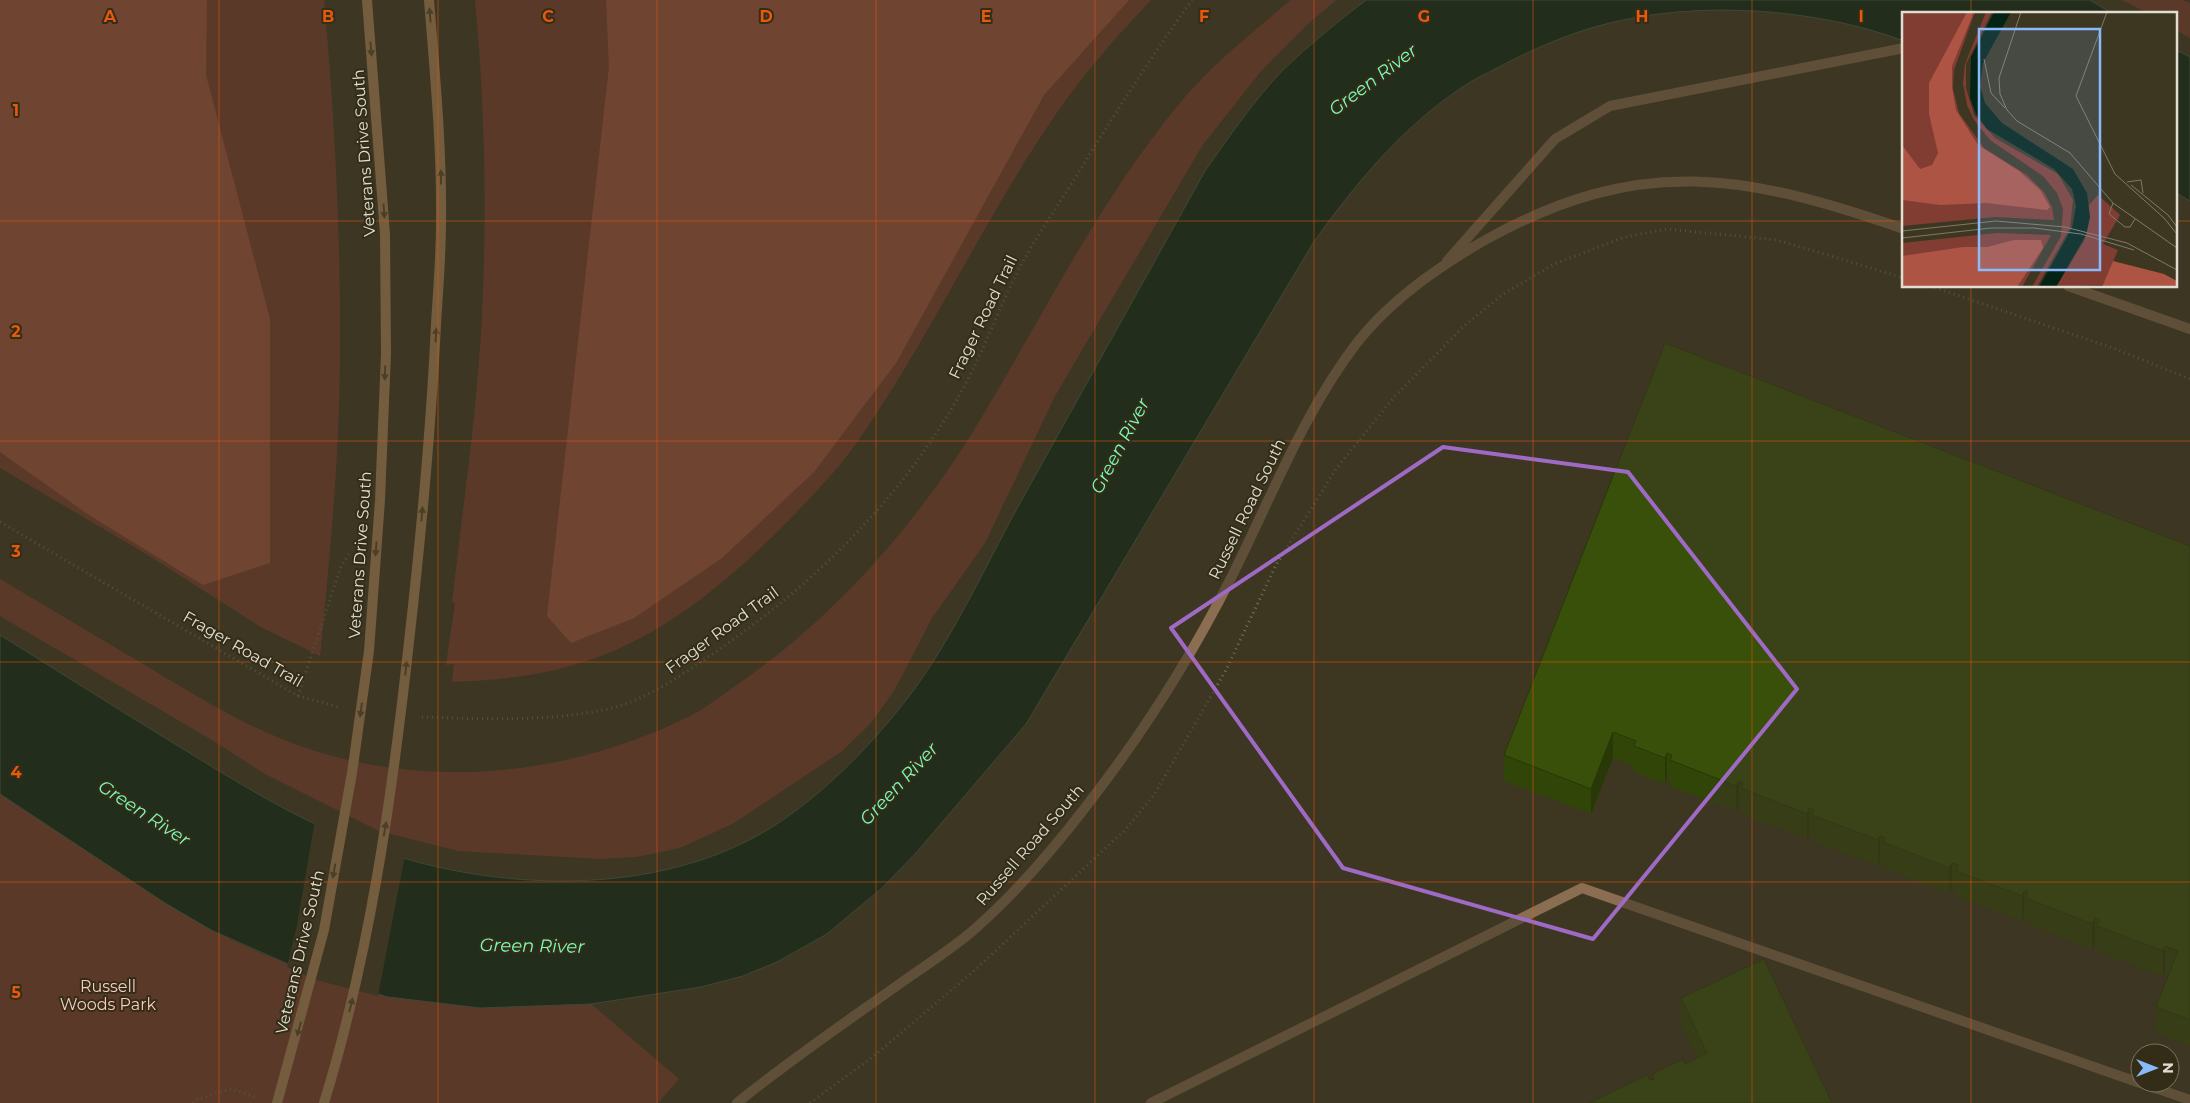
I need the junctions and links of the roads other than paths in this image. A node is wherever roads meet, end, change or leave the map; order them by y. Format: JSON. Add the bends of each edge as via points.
{"nodes":[{"id":1,"x":367,"y":0,"type":"edge"},
{"id":2,"x":429,"y":0,"type":"edge"},
{"id":3,"x":1902,"y":48,"type":"edge"},
{"id":4,"x":1902,"y":228,"type":"edge"},
{"id":5,"x":1444,"y":265,"type":"junction"},
{"id":6,"x":2074,"y":288,"type":"edge"},
{"id":7,"x":2190,"y":329,"type":"edge"},
{"id":8,"x":2130,"y":1080,"type":"edge"},
{"id":9,"x":2169,"y":1093,"type":"edge"},
{"id":10,"x":2190,"y":1100,"type":"edge"},
{"id":11,"x":277,"y":1103,"type":"edge"},
{"id":12,"x":324,"y":1103,"type":"edge"},
{"id":13,"x":737,"y":1103,"type":"edge"},
{"id":14,"x":1151,"y":1103,"type":"edge"}],
"edges":[{"from":1,"to":11,"type":"main road","name":"Veterans Drive South","one_way":true,"via":[[385,234],[386,353],[369,652],[352,774],[324,930]]},
{"from":12,"to":2,"type":"main road","one_way":true,"via":[[366,942],[394,780],[414,597],[432,403],[441,226],[440,154]]},
{"from":3,"to":5,"type":"street","via":[[1610,106],[1556,139]]},
{"from":4,"to":5,"type":"street","name":"Russell Road South","via":[[1827,204],[1744,184],[1688,180],[1644,183],[1596,193],[1553,207]]},
{"from":5,"to":13,"type":"street","name":"Russell Road South","via":[[1404,296],[1357,343],[1296,442],[1230,578],[1170,686],[1109,776],[1067,830],[976,928]]},
{"from":6,"to":7,"type":"street"},
{"from":8,"to":14,"type":"street","via":[[1582,888]]},
{"from":9,"to":10,"type":"street"}]}
